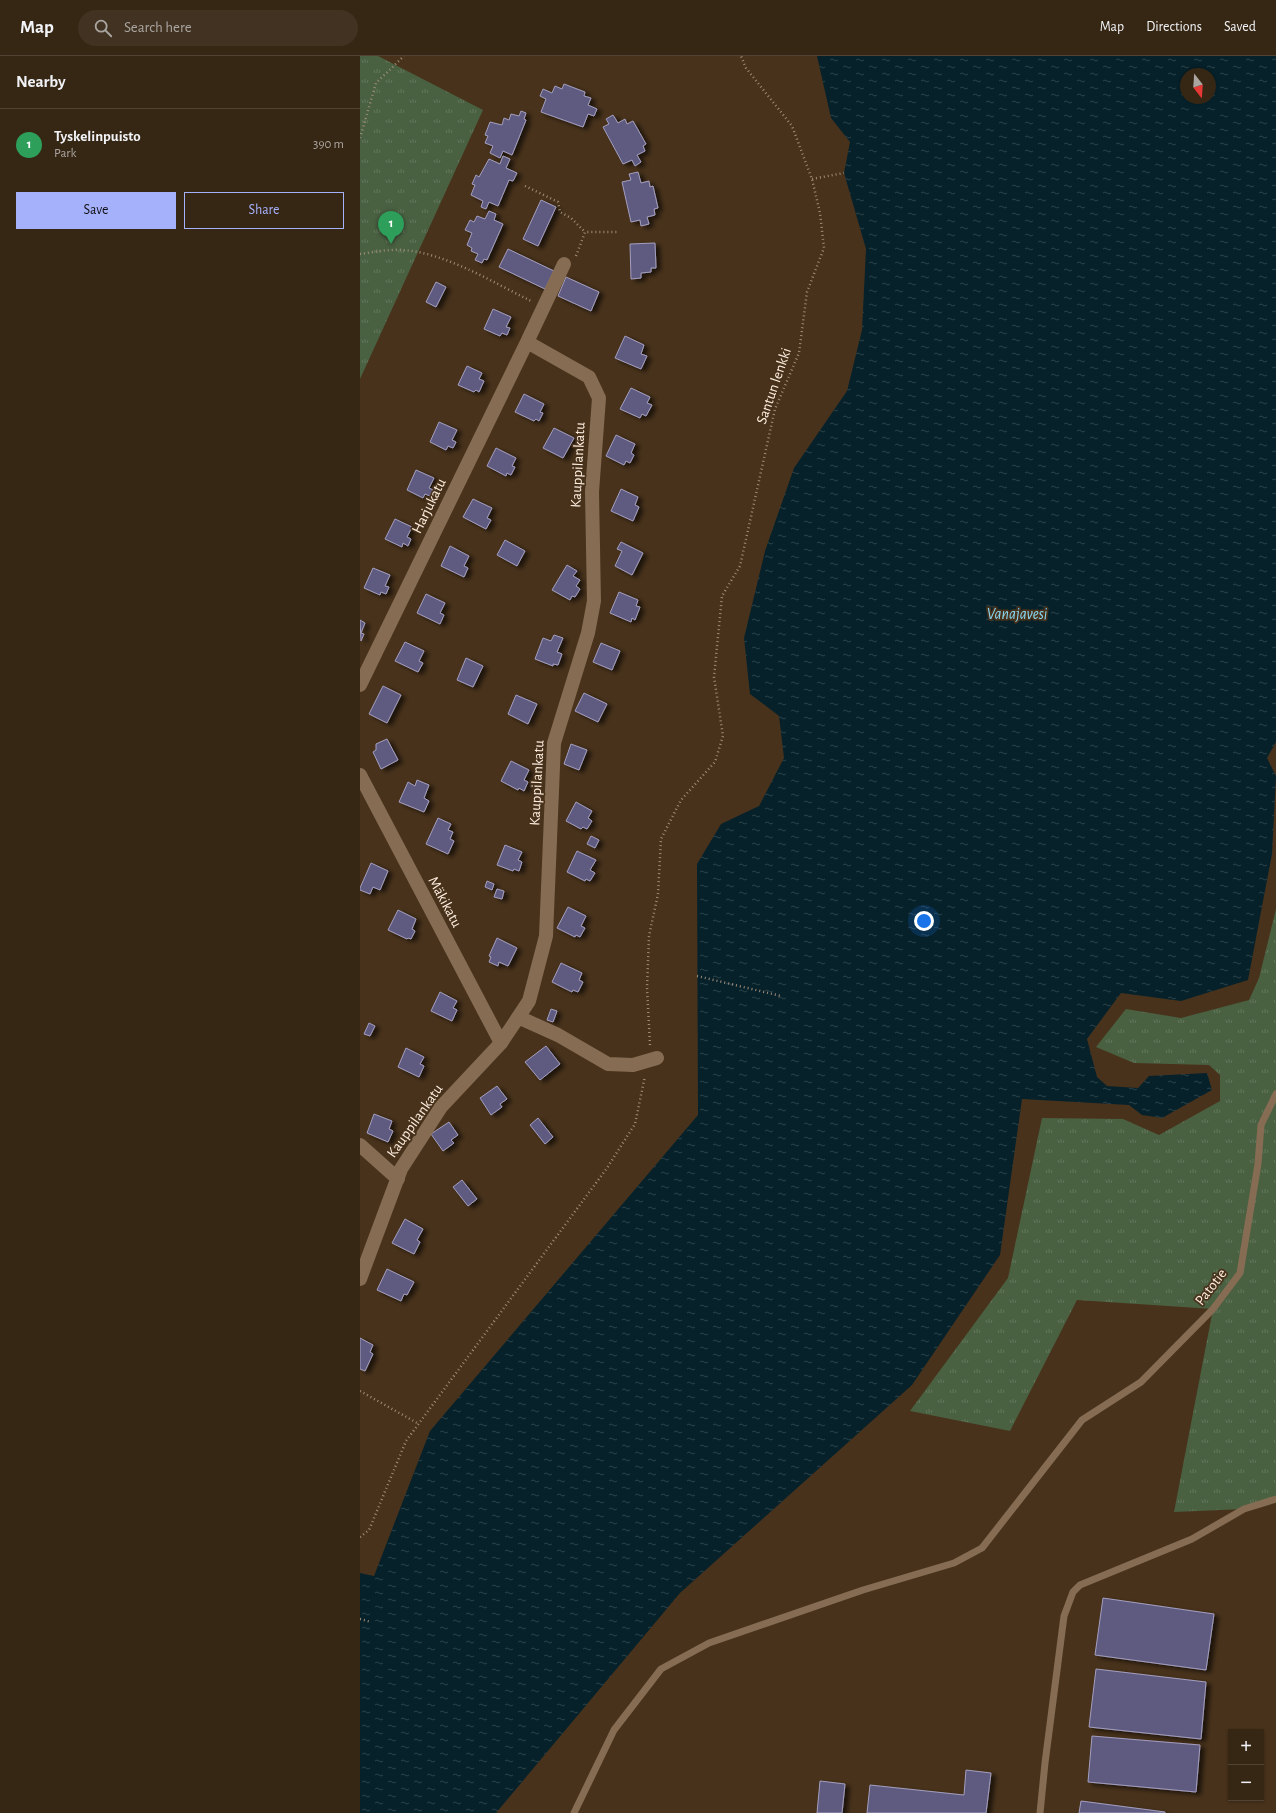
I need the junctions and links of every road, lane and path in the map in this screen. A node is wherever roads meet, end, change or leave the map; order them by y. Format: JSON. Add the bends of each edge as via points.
{"nodes":[{"id":1,"x":404,"y":56,"type":"edge"},
{"id":2,"x":741,"y":56,"type":"edge"},
{"id":3,"x":360,"y":138,"type":"edge"},
{"id":4,"x":844,"y":173,"type":"dead end"},
{"id":5,"x":812,"y":179,"type":"junction"},
{"id":6,"x":524,"y":186,"type":"dead end"},
{"id":7,"x":585,"y":232,"type":"junction"},
{"id":8,"x":620,"y":232,"type":"dead end"},
{"id":9,"x":360,"y":254,"type":"edge"},
{"id":10,"x":569,"y":262,"type":"joint"},
{"id":11,"x":543,"y":307,"type":"junction"},
{"id":12,"x":527,"y":342,"type":"junction"},
{"id":13,"x":360,"y":685,"type":"edge"},
{"id":14,"x":360,"y":775,"type":"edge"},
{"id":15,"x":697,"y":976,"type":"dead end"},
{"id":16,"x":781,"y":996,"type":"dead end"},
{"id":17,"x":518,"y":1017,"type":"junction"},
{"id":18,"x":501,"y":1043,"type":"junction"},
{"id":19,"x":653,"y":1060,"type":"junction"},
{"id":20,"x":1276,"y":1094,"type":"edge"},
{"id":21,"x":360,"y":1145,"type":"edge"},
{"id":22,"x":398,"y":1179,"type":"junction"},
{"id":23,"x":360,"y":1279,"type":"edge"},
{"id":24,"x":360,"y":1391,"type":"edge"},
{"id":25,"x":419,"y":1424,"type":"junction"},
{"id":26,"x":1276,"y":1499,"type":"edge"},
{"id":27,"x":360,"y":1537,"type":"edge"},
{"id":28,"x":360,"y":1619,"type":"edge"},
{"id":29,"x":371,"y":1622,"type":"dead end"},
{"id":30,"x":574,"y":1813,"type":"edge"},
{"id":31,"x":1040,"y":1813,"type":"edge"}],
"edges":[{"from":1,"to":3,"type":"path","via":[[376,83]]},
{"from":2,"to":5,"type":"path","name":"Santun lenkki","via":[[746,68],[792,126]]},
{"from":4,"to":5,"type":"path"},
{"from":5,"to":19,"type":"path","name":"Santun lenkki","via":[[820,213],[824,248],[807,292],[799,353],[775,409],[740,566],[722,596],[714,677],[723,736],[715,762],[681,800],[661,839],[658,894],[649,936],[647,988],[650,1053]]},
{"from":6,"to":7,"type":"path","via":[[558,202],[560,212]]},
{"from":7,"to":8,"type":"path"},
{"from":7,"to":10,"type":"path"},
{"from":9,"to":11,"type":"path","via":[[402,250],[424,253],[461,267]]},
{"from":10,"to":11,"type":"street"},
{"from":11,"to":12,"type":"street"},
{"from":12,"to":13,"type":"street","name":"Harjukatu"},
{"from":12,"to":17,"type":"street","name":"Kauppilankatu","via":[[589,377],[599,398],[592,492],[594,601],[588,633],[554,743],[546,936],[528,1001]]},
{"from":14,"to":18,"type":"street","name":"Mäkikatu"},
{"from":15,"to":16,"type":"path"},
{"from":17,"to":18,"type":"street","name":"Kauppilankatu"},
{"from":17,"to":19,"type":"street","via":[[558,1035],[608,1064],[633,1065]]},
{"from":18,"to":22,"type":"street","name":"Kauppilankatu","via":[[441,1108],[401,1169]]},
{"from":19,"to":25,"type":"path","via":[[635,1124],[607,1168]]},
{"from":20,"to":30,"type":"lane","name":"Patotie","via":[[1261,1125],[1258,1164],[1240,1273],[1213,1309],[1141,1382],[1082,1420],[982,1548],[954,1562],[862,1590],[709,1643],[661,1669],[614,1730]]},
{"from":21,"to":22,"type":"street"},
{"from":22,"to":23,"type":"street","name":"Kauppilankatu"},
{"from":24,"to":25,"type":"path"},
{"from":25,"to":27,"type":"path","via":[[406,1441],[369,1530]]},
{"from":26,"to":31,"type":"lane","via":[[1244,1509],[1192,1538],[1080,1585],[1073,1592],[1064,1616]]},
{"from":28,"to":29,"type":"path"}]}
